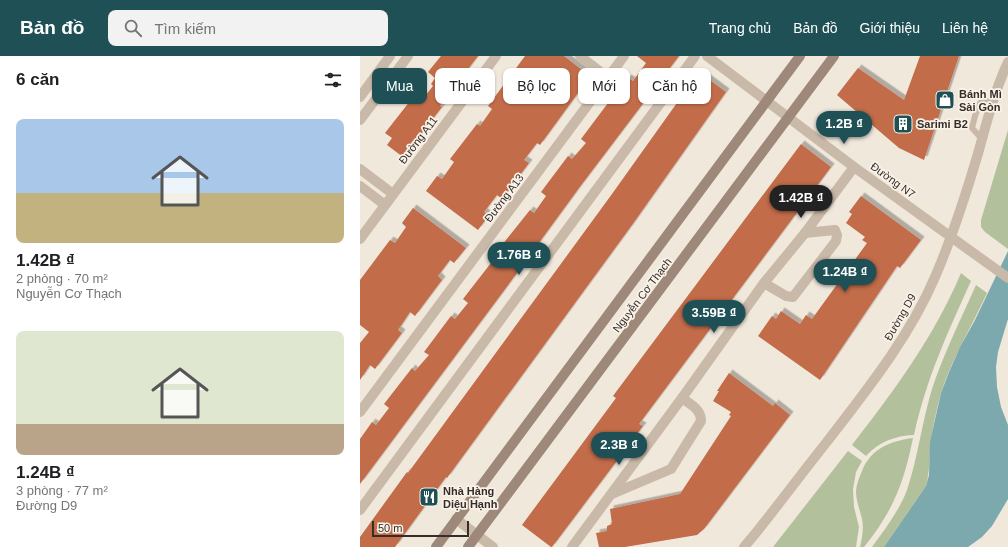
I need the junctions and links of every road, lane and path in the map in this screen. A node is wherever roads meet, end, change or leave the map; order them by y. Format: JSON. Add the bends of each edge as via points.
{"nodes":[{"id":1,"x":390,"y":56,"type":"edge"},
{"id":2,"x":408,"y":56,"type":"edge"},
{"id":3,"x":496,"y":56,"type":"edge"},
{"id":4,"x":580,"y":56,"type":"edge"},
{"id":5,"x":624,"y":56,"type":"edge"},
{"id":6,"x":695,"y":56,"type":"edge"},
{"id":7,"x":707,"y":56,"type":"edge"},
{"id":8,"x":800,"y":56,"type":"edge"},
{"id":9,"x":834,"y":56,"type":"edge"},
{"id":10,"x":1008,"y":62,"type":"edge"},
{"id":11,"x":595,"y":68,"type":"edge"},
{"id":12,"x":615,"y":68,"type":"edge"},
{"id":13,"x":360,"y":97,"type":"edge"},
{"id":14,"x":767,"y":101,"type":"junction"},
{"id":15,"x":589,"y":104,"type":"edge"},
{"id":16,"x":789,"y":117,"type":"junction"},
{"id":17,"x":360,"y":120,"type":"edge"},
{"id":18,"x":854,"y":167,"type":"junction"},
{"id":19,"x":360,"y":169,"type":"edge"},
{"id":20,"x":360,"y":186,"type":"edge"},
{"id":21,"x":393,"y":194,"type":"junction"},
{"id":22,"x":385,"y":205,"type":"junction"},
{"id":23,"x":804,"y":233,"type":"junction"},
{"id":24,"x":952,"y":237,"type":"junction"},
{"id":25,"x":360,"y":239,"type":"edge"},
{"id":26,"x":1008,"y":278,"type":"edge"},
{"id":27,"x":764,"y":283,"type":"junction"},
{"id":28,"x":682,"y":398,"type":"junction"},
{"id":29,"x":360,"y":412,"type":"edge"},
{"id":30,"x":612,"y":494,"type":"junction"},
{"id":31,"x":360,"y":510,"type":"edge"},
{"id":32,"x":456,"y":519,"type":"junction"},
{"id":33,"x":478,"y":535,"type":"junction"},
{"id":34,"x":436,"y":547,"type":"edge"},
{"id":35,"x":468,"y":547,"type":"edge"},
{"id":36,"x":493,"y":547,"type":"edge"},
{"id":37,"x":572,"y":547,"type":"edge"},
{"id":38,"x":744,"y":547,"type":"edge"}],
"edges":[{"from":1,"to":13,"type":"street"},
{"from":2,"to":17,"type":"street"},
{"from":3,"to":21,"type":"street","name":"Đường A11"},
{"from":4,"to":11,"type":"street"},
{"from":5,"to":12,"type":"street","name":"Đường A13"},
{"from":6,"to":31,"type":"street"},
{"from":7,"to":14,"type":"street","name":"Đường N7"},
{"from":8,"to":14,"type":"main road","name":"Nguyễn Cơ Thạch"},
{"from":9,"to":16,"type":"main road","name":"Nguyễn Cơ Thạch"},
{"from":10,"to":24,"type":"street","name":"Đường D9"},
{"from":14,"to":16,"type":"street","name":"Đường N7"},
{"from":14,"to":32,"type":"main road","name":"Nguyễn Cơ Thạch"},
{"from":15,"to":29,"type":"street","name":"Đường A13"},
{"from":16,"to":18,"type":"street","name":"Đường N7"},
{"from":16,"to":33,"type":"main road","name":"Nguyễn Cơ Thạch"},
{"from":18,"to":23,"type":"street"},
{"from":18,"to":24,"type":"street","name":"Đường N7"},
{"from":19,"to":21,"type":"street"},
{"from":20,"to":22,"type":"street"},
{"from":21,"to":22,"type":"street","name":"Đường A11"},
{"from":22,"to":25,"type":"street","name":"Đường A11"},
{"from":23,"to":27,"type":"street"},
{"from":23,"to":27,"type":"street","via":[[836,230],[837,235],[836,241],[793,296],[786,296]]},
{"from":24,"to":26,"type":"street","name":"Đường N7"},
{"from":24,"to":38,"type":"street","name":"Đường D9","via":[[932,284],[893,352],[851,411]]},
{"from":27,"to":28,"type":"street"},
{"from":28,"to":30,"type":"street"},
{"from":28,"to":30,"type":"street","via":[[697,409],[701,421],[671,469]]},
{"from":30,"to":37,"type":"street"},
{"from":32,"to":33,"type":"street"},
{"from":32,"to":34,"type":"main road","name":"Nguyễn Cơ Thạch"},
{"from":33,"to":35,"type":"main road","name":"Nguyễn Cơ Thạch"},
{"from":33,"to":36,"type":"street"}]}
